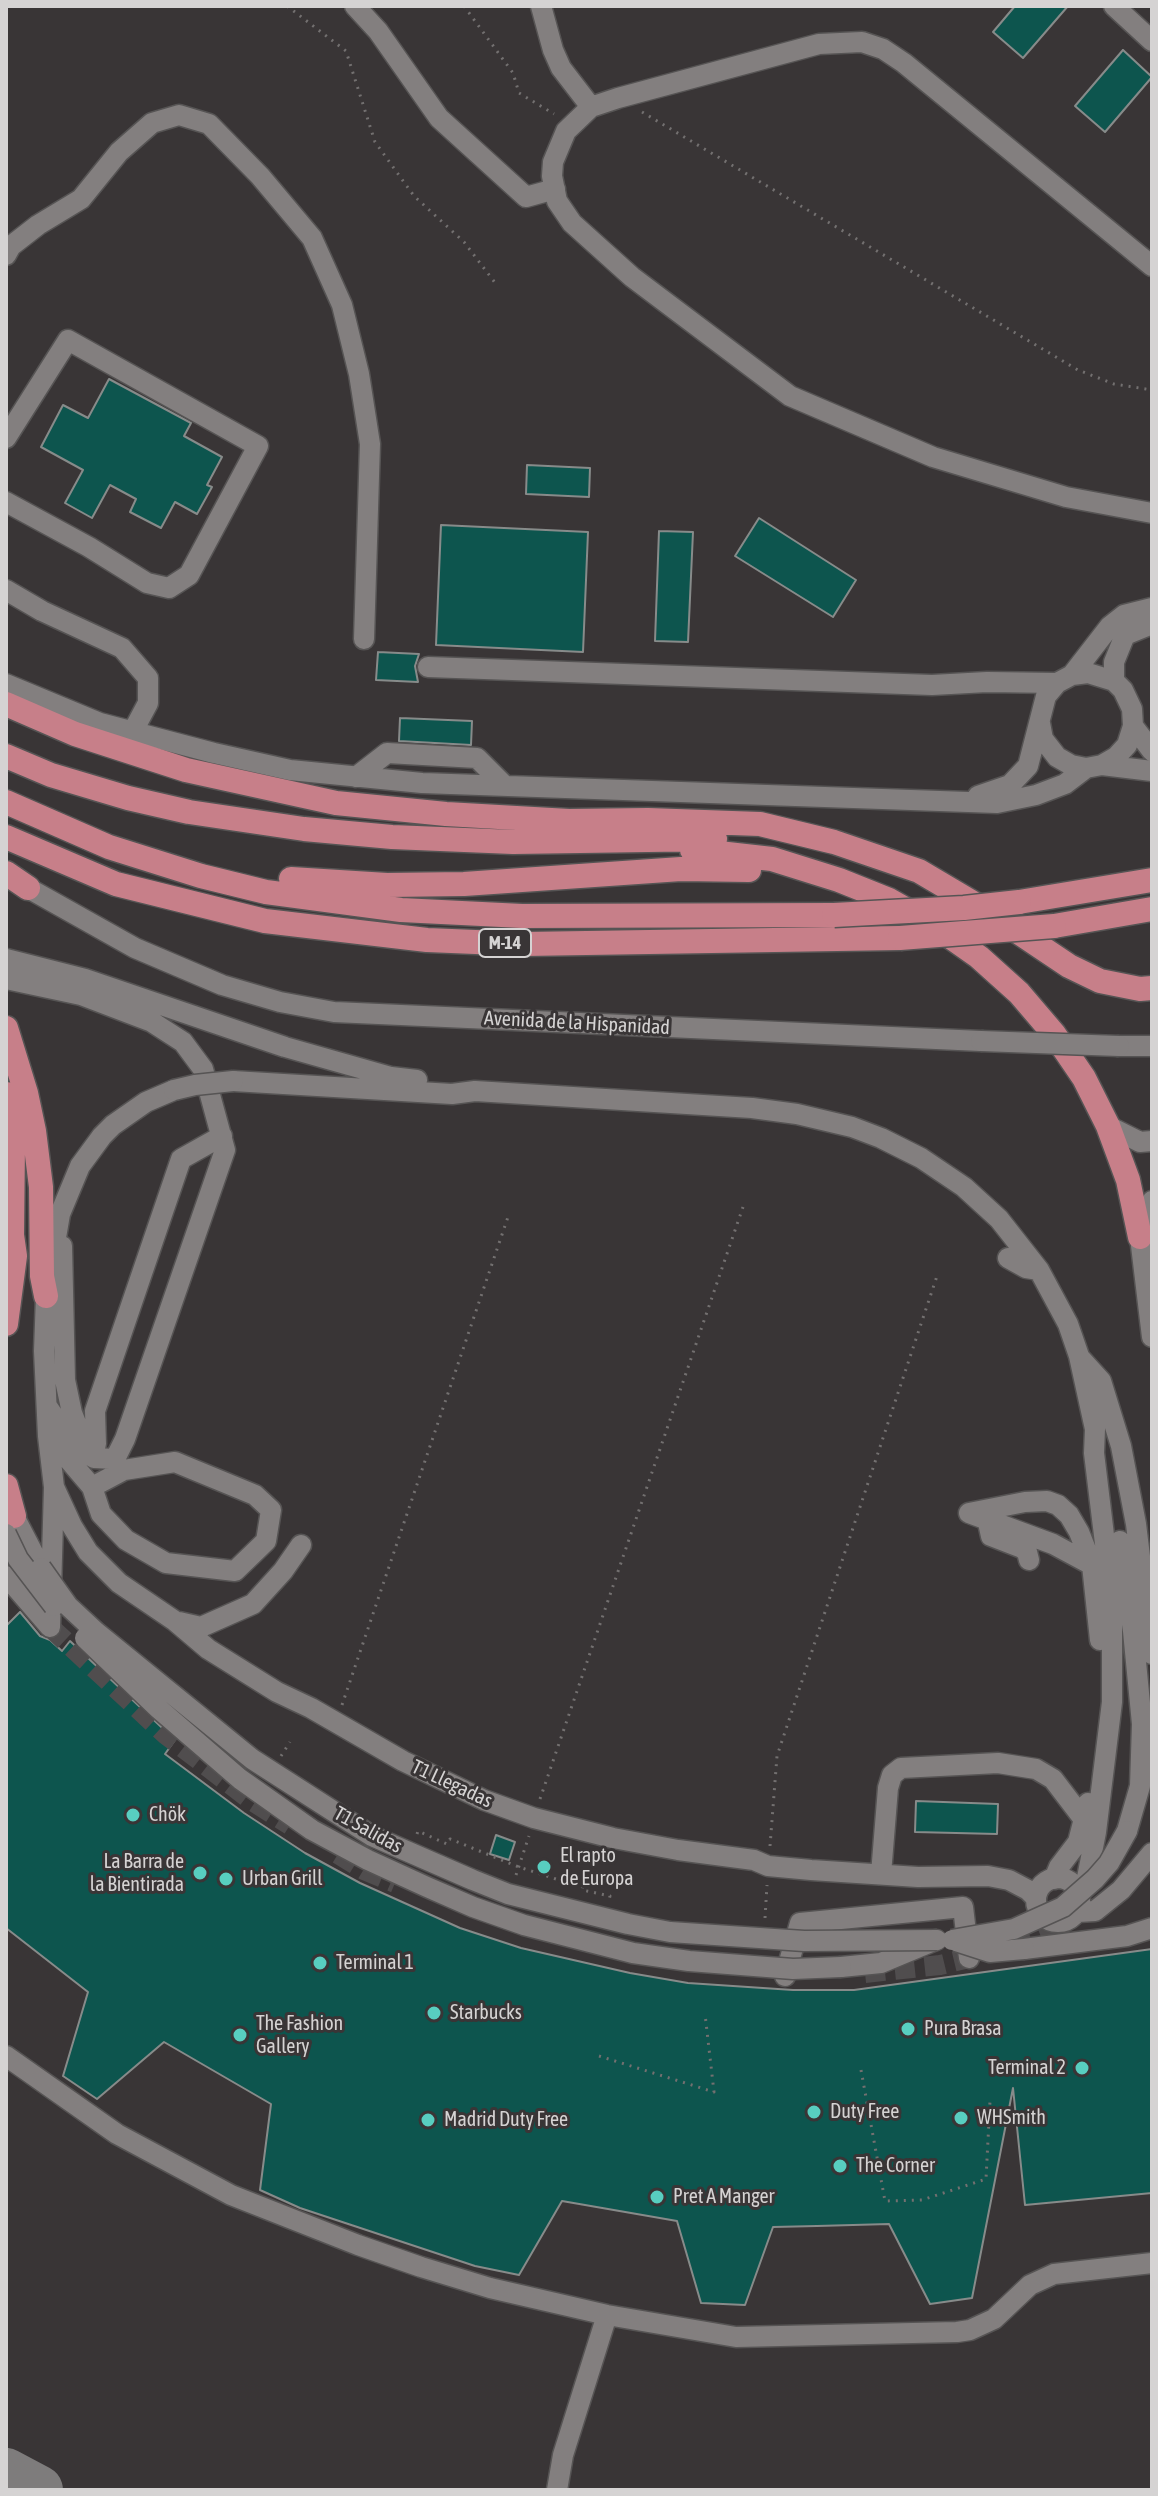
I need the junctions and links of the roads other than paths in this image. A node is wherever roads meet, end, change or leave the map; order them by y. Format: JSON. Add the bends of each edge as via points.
{"nodes":[{"id":1,"x":355,"y":6,"type":"edge"},
{"id":2,"x":541,"y":6,"type":"edge"},
{"id":3,"x":1114,"y":6,"type":"edge"},
{"id":4,"x":1149,"y":31,"type":"edge"},
{"id":5,"x":591,"y":107,"type":"junction"},
{"id":6,"x":555,"y":189,"type":"junction"},
{"id":7,"x":6,"y":255,"type":"edge"},
{"id":8,"x":1152,"y":266,"type":"edge"},
{"id":9,"x":6,"y":438,"type":"edge"},
{"id":10,"x":6,"y":502,"type":"edge"},
{"id":11,"x":1152,"y":513,"type":"edge"},
{"id":12,"x":6,"y":590,"type":"edge"},
{"id":13,"x":1152,"y":608,"type":"edge"},
{"id":14,"x":1152,"y":624,"type":"edge"},
{"id":15,"x":364,"y":639,"type":"dead end"},
{"id":16,"x":428,"y":667,"type":"dead end"},
{"id":17,"x":6,"y":674,"type":"edge"},
{"id":18,"x":1064,"y":679,"type":"junction"},
{"id":19,"x":1114,"y":681,"type":"junction"},
{"id":20,"x":987,"y":682,"type":"junction"},
{"id":21,"x":6,"y":684,"type":"edge"},
{"id":22,"x":6,"y":704,"type":"edge"},
{"id":23,"x":1040,"y":717,"type":"junction"},
{"id":24,"x":100,"y":723,"type":"junction"},
{"id":25,"x":1133,"y":726,"type":"junction"},
{"id":26,"x":132,"y":733,"type":"junction"},
{"id":27,"x":1152,"y":751,"type":"edge"},
{"id":28,"x":6,"y":756,"type":"edge"},
{"id":29,"x":1094,"y":766,"type":"junction"},
{"id":30,"x":1152,"y":771,"type":"edge"},
{"id":31,"x":6,"y":802,"type":"edge"},
{"id":32,"x":958,"y":802,"type":"junction"},
{"id":33,"x":6,"y":837,"type":"edge"},
{"id":34,"x":585,"y":842,"type":"junction"},
{"id":35,"x":834,"y":842,"type":"junction"},
{"id":36,"x":6,"y":873,"type":"edge"},
{"id":37,"x":201,"y":876,"type":"junction"},
{"id":38,"x":839,"y":880,"type":"junction"},
{"id":39,"x":1152,"y":880,"type":"edge"},
{"id":40,"x":28,"y":888,"type":"joint"},
{"id":41,"x":1152,"y":909,"type":"edge"},
{"id":42,"x":6,"y":959,"type":"edge"},
{"id":43,"x":6,"y":979,"type":"edge"},
{"id":44,"x":1152,"y":988,"type":"edge"},
{"id":45,"x":9,"y":1036,"type":"edge"},
{"id":46,"x":1149,"y":1048,"type":"edge"},
{"id":47,"x":475,"y":1091,"type":"junction"},
{"id":48,"x":6,"y":1094,"type":"edge"},
{"id":49,"x":1108,"y":1126,"type":"junction"},
{"id":50,"x":222,"y":1136,"type":"junction"},
{"id":51,"x":1152,"y":1141,"type":"edge"},
{"id":52,"x":1152,"y":1201,"type":"edge"},
{"id":53,"x":60,"y":1214,"type":"junction"},
{"id":54,"x":1140,"y":1237,"type":"junction"},
{"id":55,"x":9,"y":1244,"type":"edge"},
{"id":56,"x":1008,"y":1258,"type":"dead end"},
{"id":57,"x":1039,"y":1270,"type":"junction"},
{"id":58,"x":46,"y":1296,"type":"junction"},
{"id":59,"x":6,"y":1324,"type":"edge"},
{"id":60,"x":1152,"y":1337,"type":"edge"},
{"id":61,"x":1079,"y":1356,"type":"junction"},
{"id":62,"x":47,"y":1406,"type":"junction"},
{"id":63,"x":1095,"y":1429,"type":"junction"},
{"id":64,"x":48,"y":1436,"type":"junction"},
{"id":65,"x":125,"y":1439,"type":"junction"},
{"id":66,"x":96,"y":1444,"type":"junction"},
{"id":67,"x":6,"y":1486,"type":"edge"},
{"id":68,"x":54,"y":1487,"type":"junction"},
{"id":69,"x":92,"y":1487,"type":"junction"},
{"id":70,"x":101,"y":1514,"type":"junction"},
{"id":71,"x":978,"y":1516,"type":"junction"},
{"id":72,"x":9,"y":1519,"type":"edge"},
{"id":73,"x":72,"y":1526,"type":"junction"},
{"id":74,"x":301,"y":1545,"type":"dead end"},
{"id":75,"x":1029,"y":1560,"type":"dead end"},
{"id":76,"x":1092,"y":1565,"type":"junction"},
{"id":77,"x":6,"y":1576,"type":"edge"},
{"id":78,"x":175,"y":1621,"type":"junction"},
{"id":79,"x":1152,"y":1654,"type":"edge"},
{"id":80,"x":1085,"y":1821,"type":"junction"},
{"id":81,"x":1152,"y":1853,"type":"edge"},
{"id":82,"x":881,"y":1874,"type":"junction"},
{"id":83,"x":1054,"y":1879,"type":"junction"},
{"id":84,"x":1036,"y":1898,"type":"junction"},
{"id":85,"x":1079,"y":1902,"type":"junction"},
{"id":86,"x":1152,"y":1928,"type":"edge"},
{"id":87,"x":945,"y":1940,"type":"junction"},
{"id":88,"x":969,"y":1958,"type":"dead end"},
{"id":89,"x":785,"y":1976,"type":"dead end"},
{"id":90,"x":6,"y":2056,"type":"edge"},
{"id":91,"x":1152,"y":2263,"type":"edge"},
{"id":92,"x":607,"y":2315,"type":"junction"},
{"id":93,"x":557,"y":2490,"type":"edge"}],
"edges":[{"from":1,"to":6,"type":"street","via":[[439,118],[526,197]]},
{"from":2,"to":5,"type":"street","via":[[561,68]]},
{"from":3,"to":4,"type":"street"},
{"from":5,"to":6,"type":"street","via":[[556,151]]},
{"from":5,"to":8,"type":"street","via":[[819,44],[862,42],[904,63]]},
{"from":6,"to":11,"type":"street","via":[[572,223],[632,277],[790,396],[933,457],[1066,497]]},
{"from":7,"to":15,"type":"street","via":[[38,225],[81,199],[119,152],[152,123],[179,115],[209,124],[260,176],[312,238],[342,305],[359,374],[370,444]]},
{"from":9,"to":10,"type":"street","via":[[68,340],[258,446],[189,575],[169,588],[147,583]]},
{"from":12,"to":26,"type":"street","via":[[122,648],[148,678],[148,703]]},
{"from":13,"to":18,"type":"street","via":[[1124,615],[1110,626]]},
{"from":14,"to":19,"type":"street","via":[[1125,635],[1114,662]]},
{"from":16,"to":20,"type":"street","via":[[932,685]]},
{"from":17,"to":24,"type":"street"},
{"from":18,"to":19,"type":"street","via":[[1088,673]]},
{"from":18,"to":20,"type":"street"},
{"from":18,"to":23,"type":"street","via":[[1046,696]]},
{"from":19,"to":25,"type":"street","via":[[1132,709]]},
{"from":20,"to":23,"type":"street","via":[[1026,699]]},
{"from":21,"to":24,"type":"street"},
{"from":22,"to":35,"type":"highway","via":[[75,734],[186,770],[336,803],[569,821],[760,824]]},
{"from":23,"to":29,"type":"street","via":[[1043,739],[1057,757],[1071,765]]},
{"from":23,"to":32,"type":"street","via":[[1028,766],[1010,785]]},
{"from":24,"to":26,"type":"street"},
{"from":25,"to":27,"type":"street"},
{"from":25,"to":29,"type":"street","via":[[1116,757]]},
{"from":26,"to":32,"type":"street","via":[[290,770],[422,783]]},
{"from":28,"to":34,"type":"highway","via":[[51,775],[189,812],[392,837]]},
{"from":29,"to":30,"type":"street"},
{"from":29,"to":32,"type":"street","via":[[1036,795],[997,803]]},
{"from":31,"to":37,"type":"highway","number":"M-14","via":[[109,847]]},
{"from":33,"to":41,"type":"highway","number":"M-14","bridge":true,"via":[[116,884],[265,921],[427,940],[524,944],[900,938],[1054,926]]},
{"from":34,"to":35,"type":"highway"},
{"from":34,"to":38,"type":"highway","via":[[772,859]]},
{"from":35,"to":44,"type":"highway","via":[[919,871],[1100,981]]},
{"from":36,"to":40,"type":"highway"},
{"from":37,"to":38,"type":"highway","via":[[387,885],[758,870]]},
{"from":37,"to":39,"type":"highway","number":"M-14","bridge":true,"via":[[266,892],[401,910],[522,916],[834,915],[964,908]]},
{"from":38,"to":49,"type":"highway","via":[[935,926],[1019,993],[1084,1078]]},
{"from":40,"to":46,"type":"street","name":"Avenida de la Hispanidad","bridge":true,"via":[[135,948],[222,985],[334,1012]]},
{"from":42,"to":47,"type":"street","via":[[85,979],[376,1073]]},
{"from":43,"to":50,"type":"street","via":[[81,995],[152,1022],[183,1042],[203,1069]]},
{"from":45,"to":58,"type":"highway","via":[[34,1131]]},
{"from":47,"to":53,"type":"street","bridge":true,"via":[[233,1081],[174,1090],[146,1102],[102,1136],[80,1166]]},
{"from":47,"to":57,"type":"street","via":[[752,1108],[852,1127],[921,1158],[964,1187],[999,1219]]},
{"from":48,"to":55,"type":"highway","via":[[13,1146]]},
{"from":49,"to":51,"type":"street","via":[[1140,1142]]},
{"from":49,"to":54,"type":"highway","via":[[1128,1180]]},
{"from":50,"to":65,"type":"street","via":[[225,1150]]},
{"from":50,"to":66,"type":"street","via":[[181,1159],[95,1411]]},
{"from":52,"to":54,"type":"street"},
{"from":53,"to":58,"type":"street"},
{"from":53,"to":66,"type":"street","via":[[65,1380],[80,1433]]},
{"from":54,"to":60,"type":"street"},
{"from":55,"to":59,"type":"highway","via":[[15,1256]]},
{"from":56,"to":57,"type":"street"},
{"from":57,"to":61,"type":"street"},
{"from":58,"to":62,"type":"street"},
{"from":61,"to":63,"type":"street"},
{"from":61,"to":79,"type":"street","via":[[1101,1381],[1121,1446]]},
{"from":62,"to":64,"type":"street"},
{"from":62,"to":65,"type":"street","via":[[74,1446],[94,1458],[115,1459]]},
{"from":63,"to":85,"type":"street","via":[[1112,1601],[1112,1702],[1096,1832]]},
{"from":63,"to":87,"type":"street","bridge":true,"via":[[1104,1452],[1121,1551],[1141,1711],[1140,1786],[1127,1831],[1109,1863],[1063,1907],[1014,1929]]},
{"from":64,"to":68,"type":"street"},
{"from":64,"to":69,"type":"street"},
{"from":65,"to":66,"type":"street"},
{"from":67,"to":72,"type":"highway"},
{"from":68,"to":73,"type":"street","name":"T1 Llegadas"},
{"from":68,"to":77,"type":"street","via":[[50,1627]]},
{"from":69,"to":70,"type":"street"},
{"from":69,"to":70,"type":"street","via":[[124,1470],[175,1462],[255,1495],[271,1510],[266,1541],[235,1571],[166,1563],[126,1540]]},
{"from":70,"to":73,"type":"street"},
{"from":71,"to":75,"type":"street","via":[[991,1536],[1022,1548]]},
{"from":71,"to":76,"type":"street"},
{"from":71,"to":76,"type":"street","via":[[1025,1502],[1058,1505],[1079,1532]]},
{"from":72,"to":87,"type":"street","name":"T1 Salidas","bridge":true,"via":[[68,1606],[252,1759],[372,1836],[508,1894],[647,1928]]},
{"from":72,"to":87,"type":"street","bridge":true,"via":[[18,1559],[59,1612],[240,1779],[312,1830],[461,1902],[561,1935],[689,1961],[841,1967],[881,1963]]},
{"from":73,"to":78,"type":"street","name":"T1 Llegadas","via":[[88,1552],[119,1583]]},
{"from":74,"to":78,"type":"street","via":[[253,1604],[201,1627]]},
{"from":76,"to":80,"type":"street","via":[[1099,1613],[1099,1699]]},
{"from":78,"to":82,"type":"street","name":"T1 Llegadas","via":[[208,1649],[277,1692],[403,1761],[533,1823],[768,1866]]},
{"from":80,"to":82,"type":"street","via":[[1053,1779],[1036,1769],[998,1763],[901,1768],[888,1788]]},
{"from":80,"to":83,"type":"street"},
{"from":81,"to":85,"type":"street","via":[[1095,1911]]},
{"from":82,"to":84,"type":"street","name":"T1 Llegadas","via":[[988,1876],[1009,1880]]},
{"from":83,"to":84,"type":"street"},
{"from":83,"to":85,"type":"street","via":[[1071,1882]]},
{"from":84,"to":85,"type":"street","via":[[1043,1917],[1056,1923],[1068,1921]]},
{"from":86,"to":87,"type":"street","bridge":true,"via":[[1103,1940],[990,1952]]},
{"from":88,"to":89,"type":"street","via":[[963,1907],[800,1923]]},
{"from":90,"to":92,"type":"street","via":[[117,2134],[231,2195],[476,2284]]},
{"from":91,"to":92,"type":"street","via":[[1054,2274],[1030,2285],[994,2319],[957,2332],[736,2337]]},
{"from":92,"to":93,"type":"street"}]}
